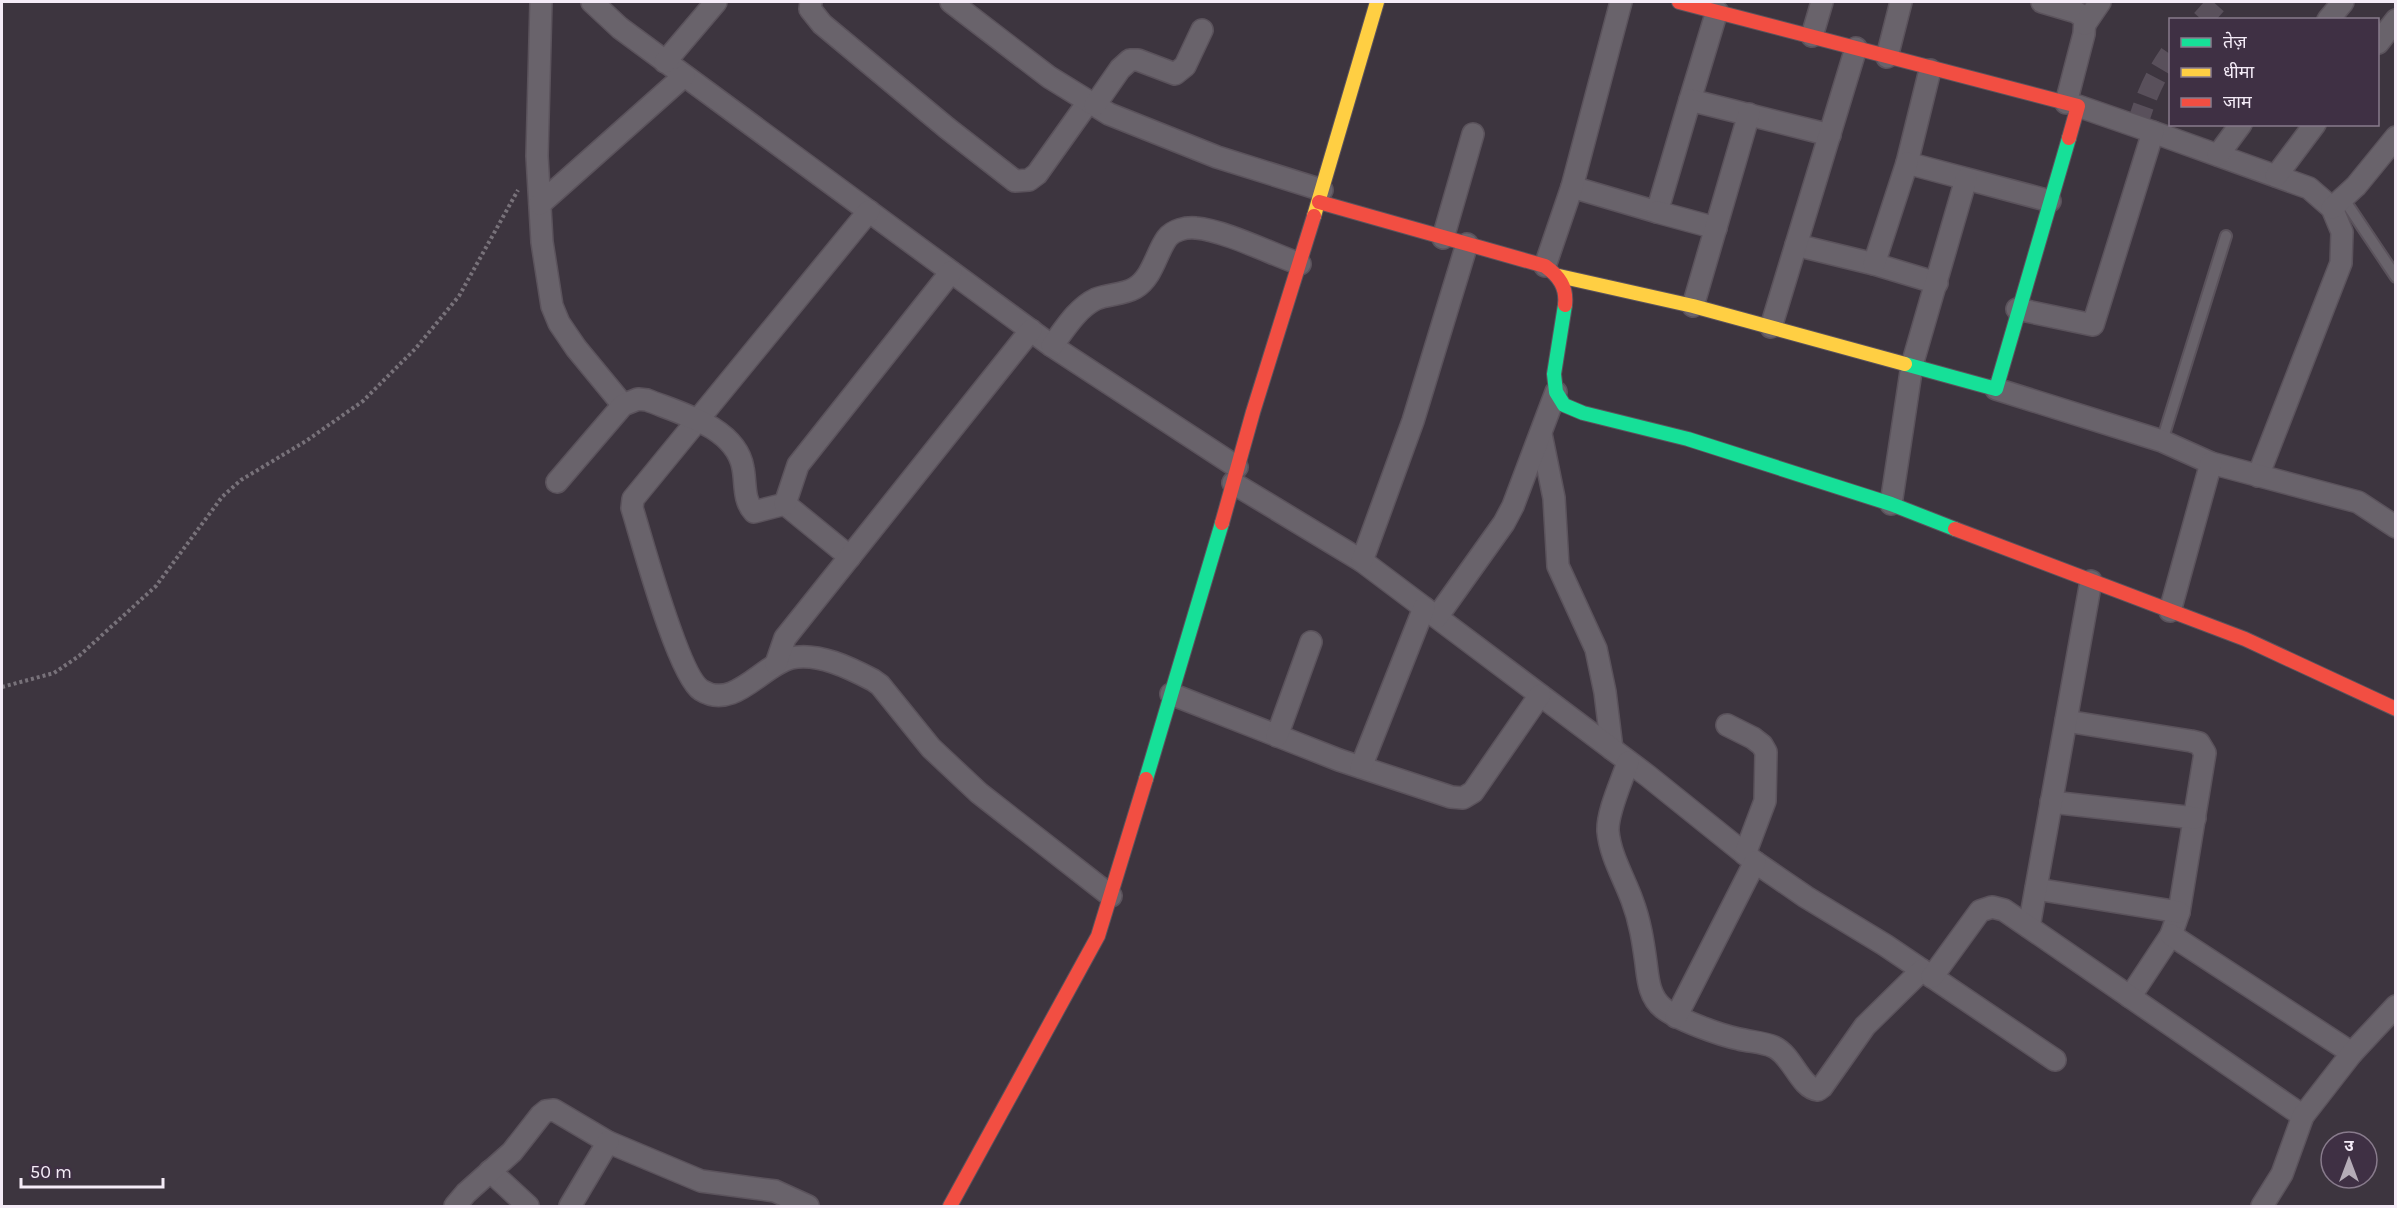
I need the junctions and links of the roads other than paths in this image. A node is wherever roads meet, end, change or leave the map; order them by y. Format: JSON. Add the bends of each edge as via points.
{"nodes":[{"id":1,"x":541,"y":2,"type":"edge"},
{"id":2,"x":592,"y":2,"type":"edge"},
{"id":3,"x":716,"y":2,"type":"edge"},
{"id":4,"x":811,"y":2,"type":"edge"},
{"id":5,"x":951,"y":2,"type":"edge"},
{"id":6,"x":1377,"y":2,"type":"edge"},
{"id":7,"x":1621,"y":2,"type":"edge"},
{"id":8,"x":1679,"y":2,"type":"edge"},
{"id":9,"x":1822,"y":2,"type":"edge"},
{"id":10,"x":1901,"y":2,"type":"edge"},
{"id":11,"x":2042,"y":2,"type":"edge"},
{"id":12,"x":2100,"y":2,"type":"edge"},
{"id":13,"x":2343,"y":2,"type":"edge"},
{"id":14,"x":1728,"y":9,"type":"edge"},
{"id":15,"x":2330,"y":18,"type":"edge"},
{"id":16,"x":2396,"y":20,"type":"edge"},
{"id":17,"x":2085,"y":24,"type":"junction"},
{"id":18,"x":1202,"y":30,"type":"dead end"},
{"id":19,"x":1812,"y":36,"type":"junction"},
{"id":20,"x":2379,"y":42,"type":"edge"},
{"id":21,"x":1856,"y":48,"type":"junction"},
{"id":22,"x":1887,"y":57,"type":"junction"},
{"id":23,"x":665,"y":62,"type":"junction"},
{"id":24,"x":1930,"y":70,"type":"junction"},
{"id":25,"x":684,"y":76,"type":"junction"},
{"id":26,"x":1690,"y":100,"type":"junction"},
{"id":27,"x":1092,"y":103,"type":"junction"},
{"id":28,"x":2072,"y":105,"type":"junction"},
{"id":29,"x":1749,"y":114,"type":"junction"},
{"id":30,"x":2240,"y":126,"type":"edge"},
{"id":31,"x":2314,"y":126,"type":"edge"},
{"id":32,"x":2153,"y":132,"type":"junction"},
{"id":33,"x":1473,"y":134,"type":"dead end"},
{"id":34,"x":1830,"y":135,"type":"junction"},
{"id":35,"x":2396,"y":137,"type":"edge"},
{"id":36,"x":2218,"y":155,"type":"junction"},
{"id":37,"x":1907,"y":163,"type":"junction"},
{"id":38,"x":2276,"y":176,"type":"junction"},
{"id":39,"x":1966,"y":179,"type":"junction"},
{"id":40,"x":1572,"y":187,"type":"junction"},
{"id":41,"x":1321,"y":196,"type":"junction"},
{"id":42,"x":2050,"y":201,"type":"junction"},
{"id":43,"x":2337,"y":203,"type":"junction"},
{"id":44,"x":540,"y":204,"type":"junction"},
{"id":45,"x":869,"y":211,"type":"junction"},
{"id":46,"x":1657,"y":212,"type":"junction"},
{"id":47,"x":1716,"y":228,"type":"junction"},
{"id":48,"x":2226,"y":236,"type":"dead end"},
{"id":49,"x":1443,"y":238,"type":"junction"},
{"id":50,"x":1467,"y":244,"type":"junction"},
{"id":51,"x":1796,"y":244,"type":"junction"},
{"id":52,"x":1300,"y":264,"type":"junction"},
{"id":53,"x":1874,"y":264,"type":"junction"},
{"id":54,"x":1552,"y":271,"type":"junction"},
{"id":55,"x":951,"y":272,"type":"junction"},
{"id":56,"x":2396,"y":277,"type":"edge"},
{"id":57,"x":1937,"y":284,"type":"junction"},
{"id":58,"x":1694,"y":306,"type":"junction"},
{"id":59,"x":2018,"y":309,"type":"junction"},
{"id":60,"x":1771,"y":327,"type":"junction"},
{"id":61,"x":1031,"y":330,"type":"junction"},
{"id":62,"x":1052,"y":346,"type":"junction"},
{"id":63,"x":1912,"y":365,"type":"junction"},
{"id":64,"x":1996,"y":389,"type":"junction"},
{"id":65,"x":1556,"y":392,"type":"junction"},
{"id":66,"x":623,"y":405,"type":"junction"},
{"id":67,"x":698,"y":421,"type":"junction"},
{"id":68,"x":1541,"y":434,"type":"junction"},
{"id":69,"x":2162,"y":441,"type":"junction"},
{"id":70,"x":2211,"y":463,"type":"junction"},
{"id":71,"x":1235,"y":475,"type":"junction"},
{"id":72,"x":2258,"y":476,"type":"junction"},
{"id":73,"x":557,"y":482,"type":"dead end"},
{"id":74,"x":785,"y":504,"type":"junction"},
{"id":75,"x":1891,"y":504,"type":"junction"},
{"id":76,"x":2396,"y":527,"type":"edge"},
{"id":77,"x":850,"y":557,"type":"junction"},
{"id":78,"x":1362,"y":561,"type":"junction"},
{"id":79,"x":2091,"y":581,"type":"junction"},
{"id":80,"x":2170,"y":611,"type":"junction"},
{"id":81,"x":1430,"y":612,"type":"junction"},
{"id":82,"x":1311,"y":642,"type":"dead end"},
{"id":83,"x":776,"y":664,"type":"junction"},
{"id":84,"x":1171,"y":694,"type":"junction"},
{"id":85,"x":1540,"y":695,"type":"junction"},
{"id":86,"x":2396,"y":709,"type":"edge"},
{"id":87,"x":2066,"y":721,"type":"junction"},
{"id":88,"x":1727,"y":725,"type":"dead end"},
{"id":89,"x":1277,"y":736,"type":"junction"},
{"id":90,"x":1620,"y":755,"type":"junction"},
{"id":91,"x":1361,"y":767,"type":"junction"},
{"id":92,"x":2051,"y":802,"type":"junction"},
{"id":93,"x":2195,"y":818,"type":"junction"},
{"id":94,"x":1750,"y":858,"type":"junction"},
{"id":95,"x":2036,"y":890,"type":"junction"},
{"id":96,"x":1112,"y":896,"type":"junction"},
{"id":97,"x":2179,"y":912,"type":"junction"},
{"id":98,"x":2029,"y":927,"type":"junction"},
{"id":99,"x":2171,"y":935,"type":"junction"},
{"id":100,"x":1927,"y":974,"type":"junction"},
{"id":101,"x":2130,"y":997,"type":"junction"},
{"id":102,"x":2396,"y":1006,"type":"edge"},
{"id":103,"x":1676,"y":1017,"type":"junction"},
{"id":104,"x":2352,"y":1053,"type":"junction"},
{"id":105,"x":2055,"y":1060,"type":"dead end"},
{"id":106,"x":2303,"y":1116,"type":"junction"},
{"id":107,"x":608,"y":1142,"type":"junction"},
{"id":108,"x":490,"y":1171,"type":"junction"},
{"id":109,"x":454,"y":1206,"type":"edge"},
{"id":110,"x":528,"y":1206,"type":"edge"},
{"id":111,"x":570,"y":1206,"type":"edge"},
{"id":112,"x":808,"y":1206,"type":"edge"},
{"id":113,"x":950,"y":1206,"type":"edge"},
{"id":114,"x":2262,"y":1206,"type":"edge"}],
"edges":[{"from":1,"to":44,"type":"street","via":[[537,131]]},
{"from":2,"to":23,"type":"street"},
{"from":3,"to":23,"type":"street"},
{"from":4,"to":27,"type":"street","via":[[810,9],[822,24],[1015,181],[1029,180],[1037,174]]},
{"from":5,"to":27,"type":"street","via":[[1049,77]]},
{"from":6,"to":41,"type":"street"},
{"from":7,"to":40,"type":"street"},
{"from":8,"to":14,"type":"street"},
{"from":9,"to":19,"type":"street"},
{"from":10,"to":22,"type":"street"},
{"from":11,"to":17,"type":"street","via":[[2082,14]]},
{"from":12,"to":17,"type":"street"},
{"from":13,"to":15,"type":"street"},
{"from":14,"to":19,"type":"street"},
{"from":14,"to":26,"type":"street"},
{"from":16,"to":20,"type":"street"},
{"from":17,"to":28,"type":"street"},
{"from":18,"to":27,"type":"street","via":[[1182,70],[1168,73],[1130,60]]},
{"from":19,"to":21,"type":"street"},
{"from":21,"to":22,"type":"street"},
{"from":21,"to":34,"type":"street"},
{"from":22,"to":24,"type":"street"},
{"from":23,"to":25,"type":"street"},
{"from":24,"to":28,"type":"street"},
{"from":24,"to":37,"type":"street"},
{"from":25,"to":44,"type":"street"},
{"from":25,"to":45,"type":"street"},
{"from":26,"to":29,"type":"street"},
{"from":26,"to":46,"type":"street"},
{"from":27,"to":41,"type":"street","via":[[1109,114],[1217,158]]},
{"from":28,"to":32,"type":"street"},
{"from":28,"to":42,"type":"street"},
{"from":29,"to":34,"type":"street"},
{"from":29,"to":47,"type":"street"},
{"from":30,"to":36,"type":"street"},
{"from":31,"to":38,"type":"street"},
{"from":32,"to":36,"type":"street"},
{"from":32,"to":59,"type":"street","via":[[2093,325]]},
{"from":33,"to":49,"type":"street"},
{"from":34,"to":51,"type":"street"},
{"from":35,"to":43,"type":"street"},
{"from":36,"to":38,"type":"street"},
{"from":37,"to":39,"type":"street"},
{"from":37,"to":53,"type":"street"},
{"from":38,"to":43,"type":"street"},
{"from":39,"to":42,"type":"street"},
{"from":39,"to":57,"type":"street"},
{"from":40,"to":46,"type":"street"},
{"from":40,"to":54,"type":"street"},
{"from":41,"to":49,"type":"street"},
{"from":41,"to":52,"type":"street"},
{"from":42,"to":59,"type":"street"},
{"from":43,"to":56,"type":"lane"},
{"from":43,"to":72,"type":"street","via":[[2342,232],[2341,263]]},
{"from":44,"to":66,"type":"street","via":[[552,306],[559,323]]},
{"from":45,"to":55,"type":"street"},
{"from":45,"to":67,"type":"street"},
{"from":46,"to":47,"type":"street"},
{"from":47,"to":58,"type":"street"},
{"from":48,"to":69,"type":"lane"},
{"from":49,"to":50,"type":"street"},
{"from":50,"to":54,"type":"street"},
{"from":50,"to":78,"type":"street","via":[[1413,421]]},
{"from":51,"to":53,"type":"street"},
{"from":51,"to":60,"type":"street"},
{"from":52,"to":62,"type":"street","via":[[1213,232],[1184,228],[1171,233],[1143,281],[1135,288],[1096,299],[1086,306]]},
{"from":52,"to":71,"type":"street"},
{"from":53,"to":57,"type":"street"},
{"from":54,"to":58,"type":"street"},
{"from":54,"to":65,"type":"street","via":[[1566,296],[1554,374]]},
{"from":55,"to":61,"type":"street"},
{"from":55,"to":74,"type":"street","via":[[798,465]]},
{"from":57,"to":63,"type":"street"},
{"from":58,"to":60,"type":"street"},
{"from":59,"to":64,"type":"street"},
{"from":60,"to":63,"type":"street"},
{"from":61,"to":62,"type":"street"},
{"from":61,"to":77,"type":"street"},
{"from":62,"to":71,"type":"street"},
{"from":63,"to":64,"type":"street"},
{"from":63,"to":75,"type":"street"},
{"from":64,"to":69,"type":"street"},
{"from":65,"to":68,"type":"street"},
{"from":65,"to":75,"type":"street","via":[[1564,405],[1582,413],[1688,439]]},
{"from":66,"to":67,"type":"street","via":[[647,400]]},
{"from":66,"to":73,"type":"street"},
{"from":67,"to":74,"type":"street","via":[[719,433],[739,454],[748,506],[754,512]]},
{"from":67,"to":83,"type":"street","via":[[633,499],[632,508],[648,561],[683,666],[701,690],[728,694]]},
{"from":68,"to":81,"type":"street","via":[[1504,522]]},
{"from":68,"to":90,"type":"street","via":[[1554,498],[1558,566],[1596,649]]},
{"from":69,"to":70,"type":"street"},
{"from":70,"to":72,"type":"street"},
{"from":70,"to":80,"type":"street"},
{"from":71,"to":78,"type":"street"},
{"from":71,"to":84,"type":"street"},
{"from":72,"to":76,"type":"street","via":[[2358,502]]},
{"from":74,"to":77,"type":"street"},
{"from":75,"to":79,"type":"street"},
{"from":77,"to":83,"type":"street","via":[[785,638]]},
{"from":78,"to":81,"type":"street"},
{"from":79,"to":80,"type":"street"},
{"from":79,"to":87,"type":"street"},
{"from":80,"to":86,"type":"street","via":[[2245,639]]},
{"from":81,"to":85,"type":"street"},
{"from":81,"to":91,"type":"street"},
{"from":82,"to":89,"type":"street"},
{"from":83,"to":96,"type":"street","via":[[807,657],[873,680],[931,748],[979,793]]},
{"from":84,"to":89,"type":"street"},
{"from":84,"to":96,"type":"street"},
{"from":85,"to":90,"type":"street"},
{"from":85,"to":91,"type":"street","via":[[1473,792],[1463,798]]},
{"from":87,"to":92,"type":"street"},
{"from":87,"to":93,"type":"street","via":[[2199,743],[2205,762]]},
{"from":88,"to":94,"type":"street","via":[[1753,738],[1766,752],[1765,801]]},
{"from":89,"to":91,"type":"street"},
{"from":90,"to":94,"type":"street"},
{"from":90,"to":103,"type":"street","via":[[1609,819],[1612,850],[1639,923],[1651,990],[1656,1002]]},
{"from":92,"to":93,"type":"street"},
{"from":92,"to":95,"type":"street"},
{"from":93,"to":97,"type":"street"},
{"from":94,"to":100,"type":"street"},
{"from":94,"to":103,"type":"street"},
{"from":95,"to":97,"type":"street"},
{"from":95,"to":98,"type":"street"},
{"from":96,"to":113,"type":"street","via":[[1098,936]]},
{"from":97,"to":99,"type":"street"},
{"from":98,"to":100,"type":"street","via":[[2004,910],[1980,911]]},
{"from":98,"to":101,"type":"street"},
{"from":99,"to":101,"type":"street"},
{"from":99,"to":104,"type":"street"},
{"from":100,"to":103,"type":"street","via":[[1865,1026],[1818,1090],[1806,1085],[1779,1049],[1736,1039]]},
{"from":100,"to":105,"type":"street"},
{"from":101,"to":106,"type":"street"},
{"from":102,"to":104,"type":"street"},
{"from":104,"to":106,"type":"street"},
{"from":106,"to":114,"type":"street","via":[[2282,1174]]},
{"from":107,"to":108,"type":"street","via":[[561,1113],[546,1111],[512,1152]]},
{"from":107,"to":111,"type":"street"},
{"from":107,"to":112,"type":"street","via":[[701,1181],[775,1191]]},
{"from":108,"to":109,"type":"street"},
{"from":108,"to":110,"type":"street"}]}
